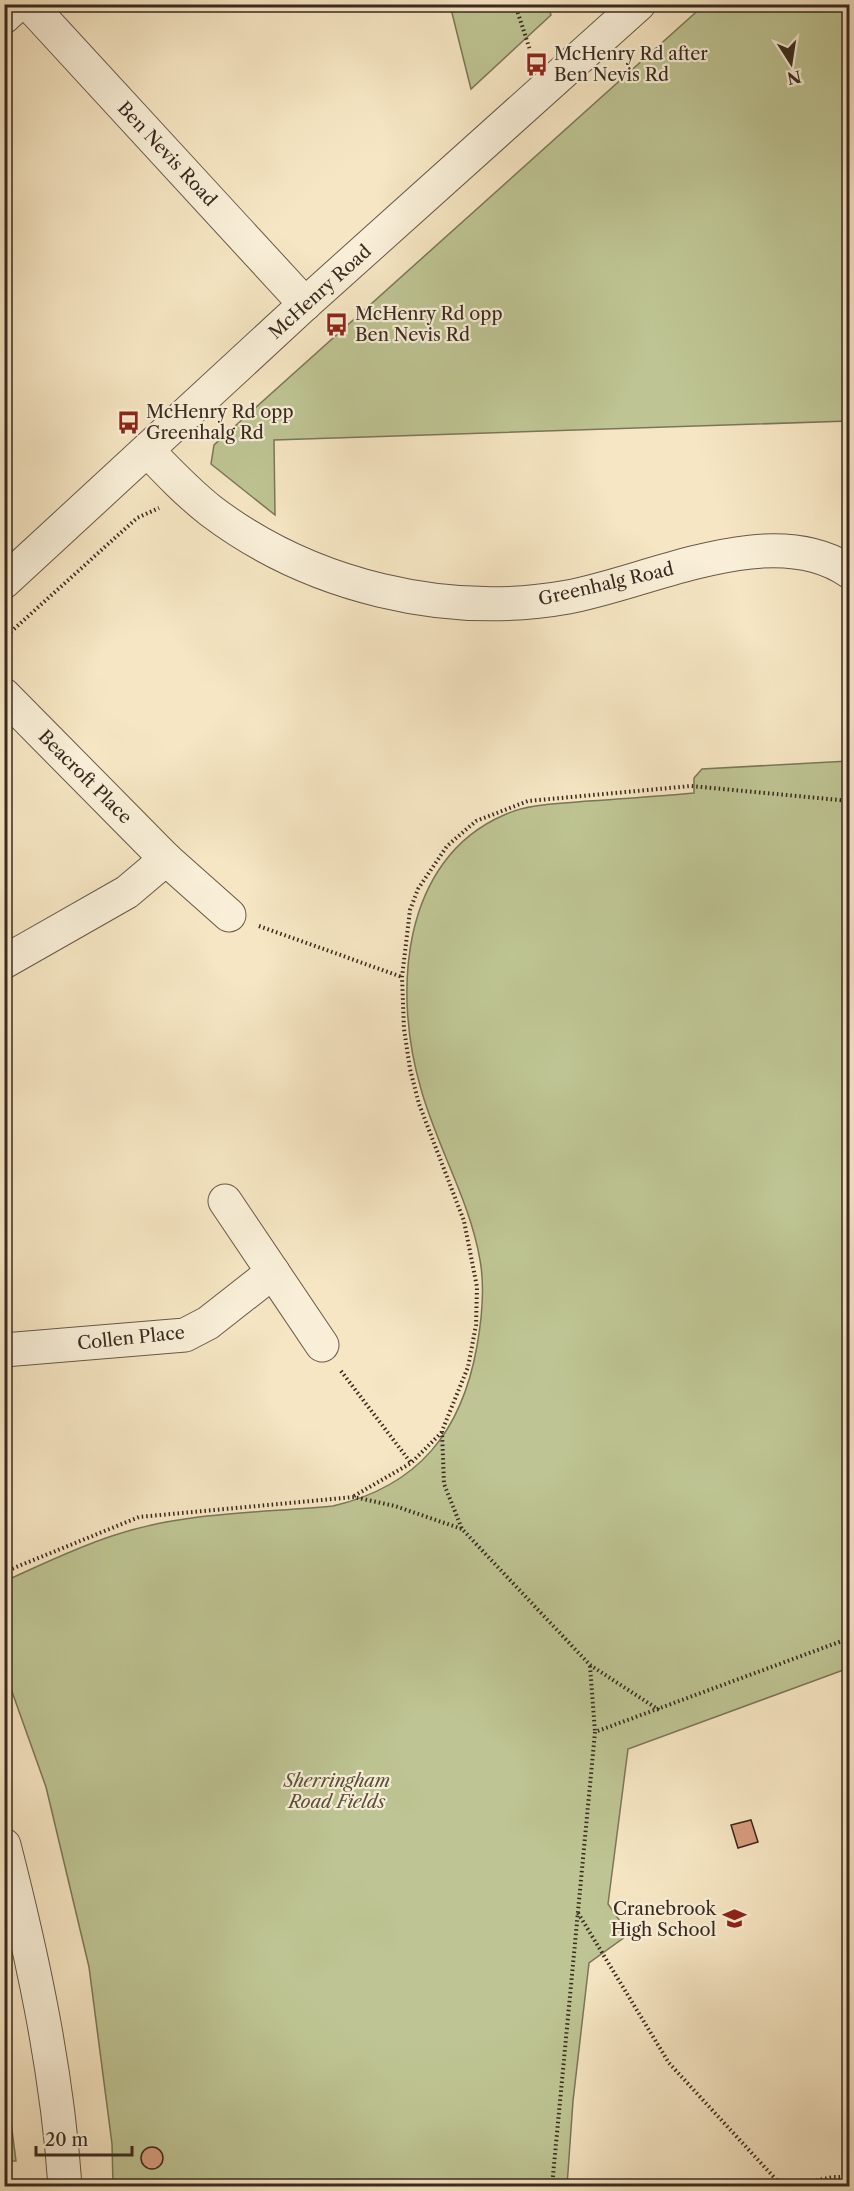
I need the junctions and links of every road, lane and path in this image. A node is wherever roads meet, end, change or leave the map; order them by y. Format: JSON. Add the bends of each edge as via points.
{"nodes":[{"id":1,"x":18,"y":4,"type":"edge"},
{"id":2,"x":29,"y":4,"type":"edge"},
{"id":3,"x":515,"y":4,"type":"edge"},
{"id":4,"x":639,"y":4,"type":"edge"},
{"id":5,"x":4,"y":17,"type":"edge"},
{"id":6,"x":530,"y":50,"type":"dead end"},
{"id":7,"x":305,"y":304,"type":"junction"},
{"id":8,"x":148,"y":451,"type":"junction"},
{"id":9,"x":159,"y":508,"type":"dead end"},
{"id":10,"x":849,"y":572,"type":"edge"},
{"id":11,"x":4,"y":582,"type":"edge"},
{"id":12,"x":4,"y":638,"type":"edge"},
{"id":13,"x":4,"y":695,"type":"edge"},
{"id":14,"x":849,"y":801,"type":"edge"},
{"id":15,"x":166,"y":859,"type":"junction"},
{"id":16,"x":229,"y":915,"type":"joint"},
{"id":17,"x":4,"y":962,"type":"edge"},
{"id":18,"x":402,"y":977,"type":"junction"},
{"id":19,"x":225,"y":1201,"type":"dead end"},
{"id":20,"x":273,"y":1272,"type":"junction"},
{"id":21,"x":322,"y":1346,"type":"joint"},
{"id":22,"x":4,"y":1350,"type":"edge"},
{"id":23,"x":442,"y":1431,"type":"junction"},
{"id":24,"x":411,"y":1463,"type":"junction"},
{"id":25,"x":354,"y":1497,"type":"junction"},
{"id":26,"x":462,"y":1529,"type":"junction"},
{"id":27,"x":4,"y":1572,"type":"edge"},
{"id":28,"x":849,"y":1638,"type":"edge"},
{"id":29,"x":590,"y":1665,"type":"junction"},
{"id":30,"x":659,"y":1710,"type":"junction"},
{"id":31,"x":4,"y":1712,"type":"edge"},
{"id":32,"x":10,"y":1727,"type":"dead end"},
{"id":33,"x":594,"y":1732,"type":"junction"},
{"id":34,"x":4,"y":1845,"type":"edge"},
{"id":35,"x":578,"y":1913,"type":"junction"},
{"id":36,"x":849,"y":2177,"type":"edge"},
{"id":37,"x":65,"y":2187,"type":"edge"},
{"id":38,"x":552,"y":2187,"type":"edge"},
{"id":39,"x":782,"y":2187,"type":"edge"},
{"id":40,"x":790,"y":2187,"type":"edge"}],
"edges":[{"from":1,"to":5,"type":"street"},
{"from":2,"to":7,"type":"street","name":"Ben Nevis Road"},
{"from":3,"to":6,"type":"path"},
{"from":4,"to":7,"type":"street","name":"McHenry Road"},
{"from":7,"to":8,"type":"street","name":"McHenry Road"},
{"from":8,"to":10,"type":"street","name":"Greenhalg Road","via":[[212,511],[285,556],[322,572],[417,598],[475,603],[536,601],[597,591],[736,553],[767,549],[819,558]]},
{"from":8,"to":11,"type":"street","name":"McHenry Road"},
{"from":9,"to":12,"type":"path","via":[[137,518]]},
{"from":13,"to":15,"type":"street","name":"Beacroft Place"},
{"from":14,"to":18,"type":"path","via":[[691,786],[560,796],[502,809],[477,821],[447,846],[418,889],[406,934]]},
{"from":15,"to":16,"type":"street","name":"Beacroft Place"},
{"from":15,"to":17,"type":"street","via":[[127,892]]},
{"from":16,"to":18,"type":"path"},
{"from":18,"to":23,"type":"path","via":[[410,1069],[419,1104],[464,1221],[477,1287],[476,1325],[468,1367]]},
{"from":19,"to":20,"type":"street"},
{"from":20,"to":21,"type":"street"},
{"from":20,"to":22,"type":"street","name":"Collen Place","via":[[208,1323],[186,1335]]},
{"from":21,"to":24,"type":"path"},
{"from":23,"to":24,"type":"path"},
{"from":23,"to":26,"type":"path","via":[[444,1484]]},
{"from":24,"to":25,"type":"path"},
{"from":25,"to":26,"type":"path","via":[[395,1506]]},
{"from":25,"to":27,"type":"path","via":[[139,1516]]},
{"from":26,"to":29,"type":"path"},
{"from":28,"to":30,"type":"path"},
{"from":29,"to":30,"type":"path"},
{"from":29,"to":33,"type":"path"},
{"from":30,"to":33,"type":"path"},
{"from":31,"to":32,"type":"path"},
{"from":33,"to":35,"type":"path"},
{"from":34,"to":37,"type":"street","via":[[33,1957],[52,2060]]},
{"from":35,"to":38,"type":"path"},
{"from":35,"to":39,"type":"path","via":[[669,2063]]},
{"from":36,"to":40,"type":"path"}]}
